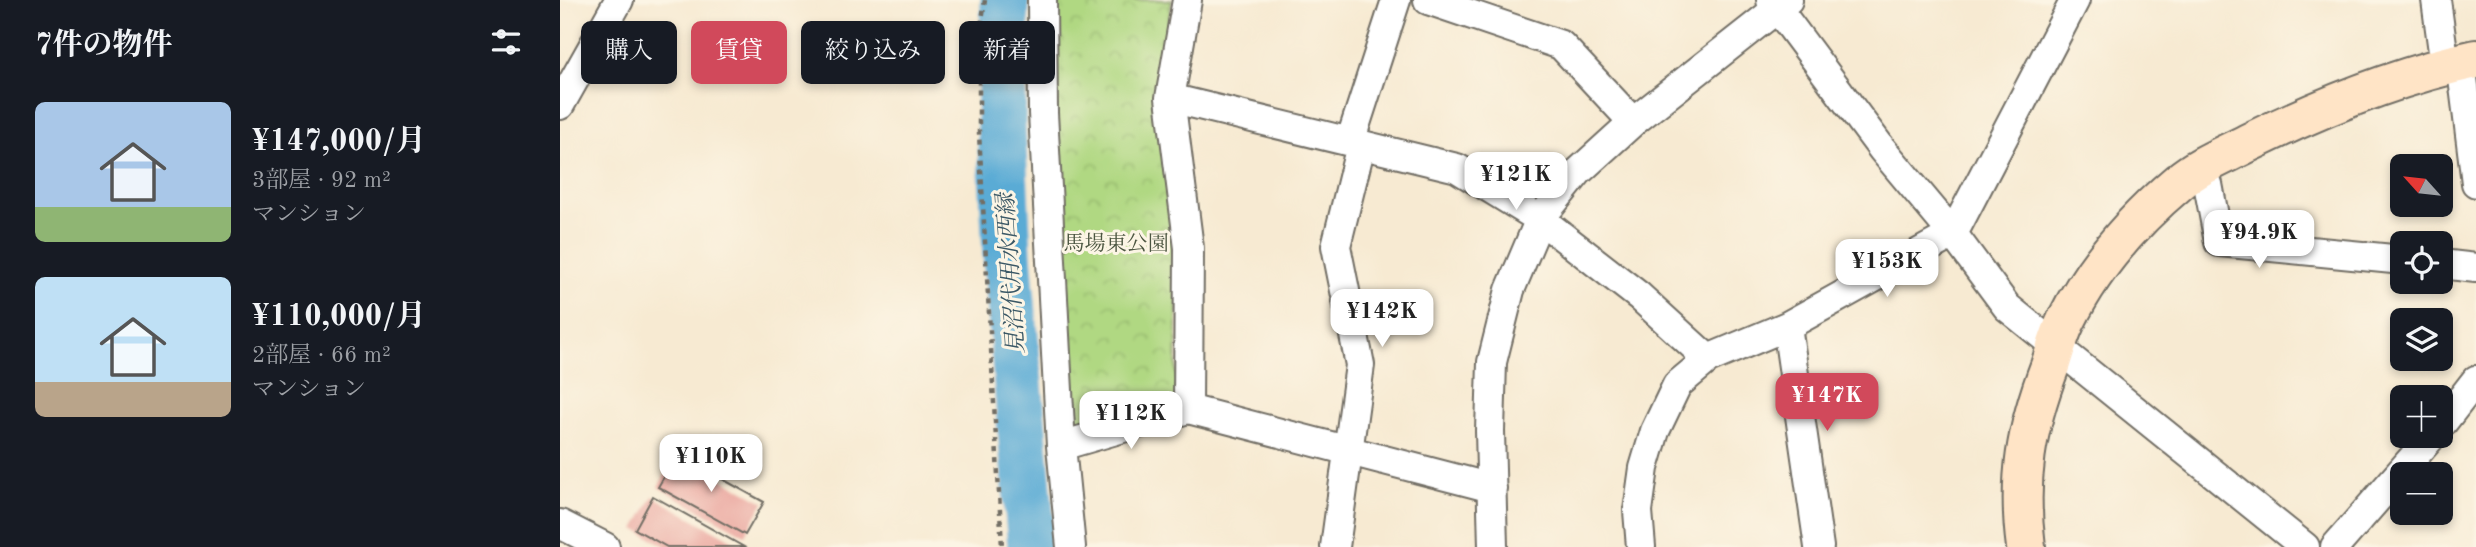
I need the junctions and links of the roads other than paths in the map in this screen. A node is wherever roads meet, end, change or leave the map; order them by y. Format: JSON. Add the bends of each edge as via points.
{"nodes":[{"id":1,"x":619,"y":0,"type":"edge"},
{"id":2,"x":1042,"y":0,"type":"edge"},
{"id":3,"x":1187,"y":0,"type":"edge"},
{"id":4,"x":1396,"y":0,"type":"edge"},
{"id":5,"x":1428,"y":0,"type":"edge"},
{"id":6,"x":2075,"y":0,"type":"edge"},
{"id":7,"x":2436,"y":0,"type":"edge"},
{"id":8,"x":1780,"y":3,"type":"edge"},
{"id":9,"x":2461,"y":62,"type":"edge"},
{"id":10,"x":1170,"y":98,"type":"junction"},
{"id":11,"x":560,"y":105,"type":"edge"},
{"id":12,"x":1633,"y":122,"type":"junction"},
{"id":13,"x":1355,"y":144,"type":"junction"},
{"id":14,"x":2199,"y":168,"type":"junction"},
{"id":15,"x":2476,"y":183,"type":"edge"},
{"id":16,"x":1540,"y":219,"type":"junction"},
{"id":17,"x":1953,"y":234,"type":"junction"},
{"id":18,"x":2390,"y":259,"type":"edge"},
{"id":19,"x":2453,"y":265,"type":"edge"},
{"id":20,"x":2476,"y":268,"type":"edge"},
{"id":21,"x":1787,"y":326,"type":"junction"},
{"id":22,"x":2057,"y":347,"type":"junction"},
{"id":23,"x":1708,"y":359,"type":"junction"},
{"id":24,"x":2476,"y":380,"type":"edge"},
{"id":25,"x":1188,"y":409,"type":"junction"},
{"id":26,"x":2453,"y":410,"type":"edge"},
{"id":27,"x":1060,"y":446,"type":"junction"},
{"id":28,"x":2422,"y":448,"type":"edge"},
{"id":29,"x":1350,"y":451,"type":"junction"},
{"id":30,"x":1492,"y":488,"type":"junction"},
{"id":31,"x":560,"y":524,"type":"edge"},
{"id":32,"x":605,"y":547,"type":"edge"},
{"id":33,"x":1071,"y":547,"type":"edge"},
{"id":34,"x":1335,"y":547,"type":"edge"},
{"id":35,"x":1493,"y":547,"type":"edge"},
{"id":36,"x":1641,"y":547,"type":"edge"},
{"id":37,"x":1819,"y":547,"type":"edge"},
{"id":38,"x":2026,"y":547,"type":"edge"},
{"id":39,"x":2305,"y":547,"type":"edge"},
{"id":40,"x":2335,"y":547,"type":"edge"}],
"edges":[{"from":1,"to":11,"type":"street"},
{"from":2,"to":27,"type":"street","via":[[1043,113]]},
{"from":3,"to":10,"type":"street"},
{"from":4,"to":13,"type":"street"},
{"from":5,"to":12,"type":"street","via":[[1561,45]]},
{"from":6,"to":17,"type":"street"},
{"from":7,"to":9,"type":"street"},
{"from":8,"to":12,"type":"street"},
{"from":8,"to":17,"type":"street","via":[[1882,149]]},
{"from":9,"to":14,"type":"street","via":[[2308,113]]},
{"from":9,"to":15,"type":"street"},
{"from":10,"to":13,"type":"street"},
{"from":10,"to":25,"type":"street","via":[[1189,248]]},
{"from":12,"to":16,"type":"street","via":[[1578,172]]},
{"from":13,"to":16,"type":"street","via":[[1457,168]]},
{"from":13,"to":29,"type":"street","via":[[1336,246],[1360,365]]},
{"from":14,"to":18,"type":"street","via":[[2208,184],[2219,242]]},
{"from":14,"to":22,"type":"street","via":[[2138,220],[2093,275]]},
{"from":16,"to":23,"type":"street","via":[[1639,296]]},
{"from":16,"to":30,"type":"street","via":[[1510,290],[1493,362]]},
{"from":17,"to":21,"type":"street"},
{"from":17,"to":22,"type":"street","via":[[2007,307]]},
{"from":19,"to":20,"type":"street"},
{"from":21,"to":23,"type":"street"},
{"from":21,"to":37,"type":"street"},
{"from":22,"to":38,"type":"street","via":[[2036,401],[2022,461]]},
{"from":22,"to":39,"type":"street"},
{"from":23,"to":36,"type":"street","via":[[1677,385],[1655,431],[1644,468]]},
{"from":24,"to":26,"type":"street"},
{"from":25,"to":27,"type":"street"},
{"from":25,"to":29,"type":"street"},
{"from":27,"to":33,"type":"street"},
{"from":28,"to":40,"type":"street"},
{"from":29,"to":30,"type":"street"},
{"from":29,"to":34,"type":"street"},
{"from":30,"to":35,"type":"street"},
{"from":31,"to":32,"type":"street"}]}
